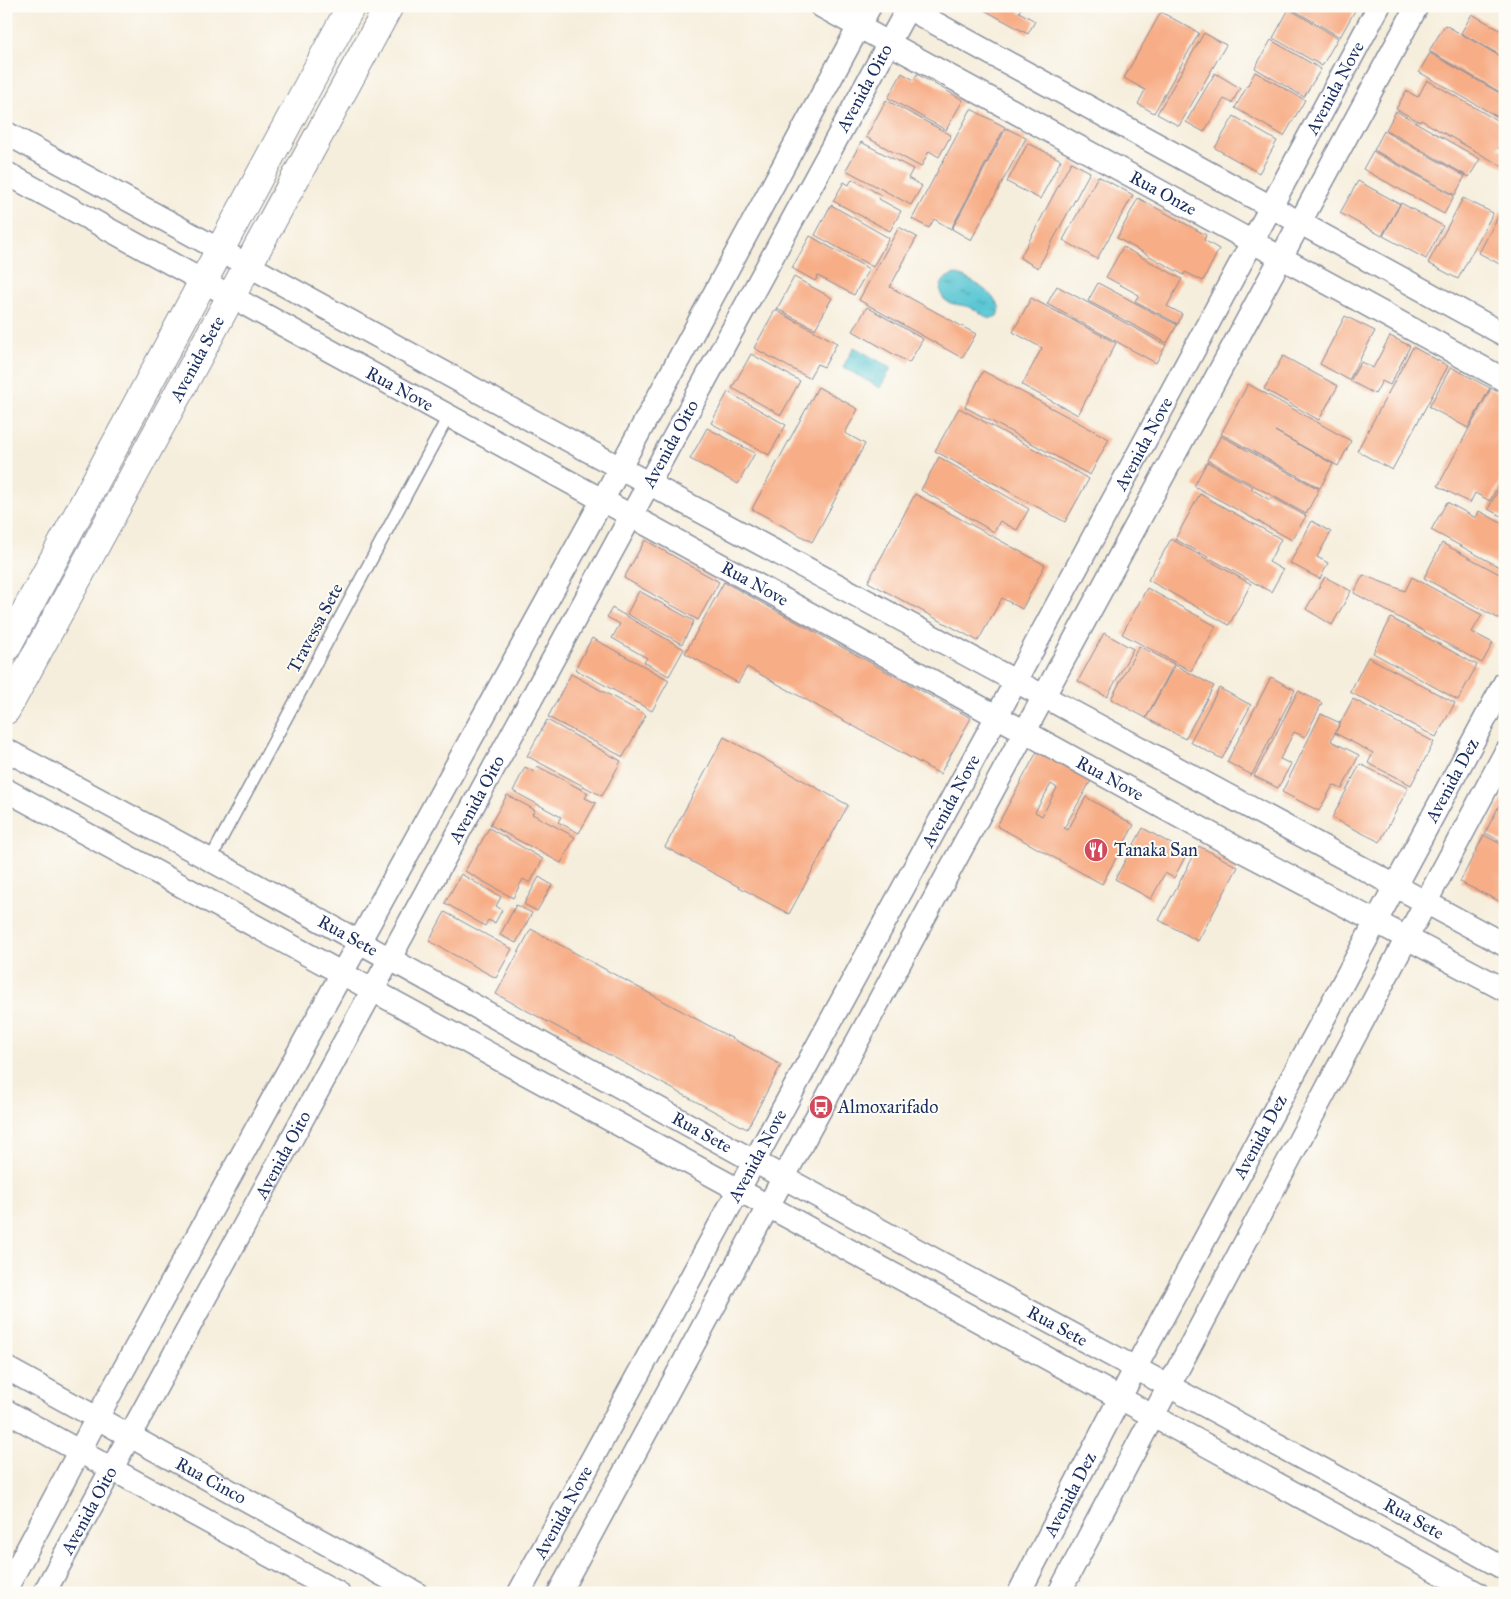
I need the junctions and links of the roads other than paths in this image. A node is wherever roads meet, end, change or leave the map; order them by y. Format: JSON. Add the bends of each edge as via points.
{"nodes":[{"id":1,"x":351,"y":6,"type":"edge"},
{"id":2,"x":389,"y":6,"type":"edge"},
{"id":3,"x":821,"y":6,"type":"edge"},
{"id":4,"x":870,"y":6,"type":"edge"},
{"id":5,"x":1379,"y":6,"type":"edge"},
{"id":6,"x":1418,"y":6,"type":"edge"},
{"id":7,"x":907,"y":7,"type":"edge"},
{"id":8,"x":859,"y":27,"type":"junction"},
{"id":9,"x":890,"y":44,"type":"junction"},
{"id":10,"x":6,"y":133,"type":"edge"},
{"id":11,"x":48,"y":156,"type":"junction"},
{"id":12,"x":6,"y":173,"type":"edge"},
{"id":13,"x":29,"y":185,"type":"junction"},
{"id":14,"x":1270,"y":207,"type":"junction"},
{"id":15,"x":1299,"y":222,"type":"junction"},
{"id":16,"x":1252,"y":242,"type":"junction"},
{"id":17,"x":220,"y":250,"type":"junction"},
{"id":18,"x":1281,"y":258,"type":"junction"},
{"id":19,"x":249,"y":265,"type":"junction"},
{"id":20,"x":203,"y":281,"type":"junction"},
{"id":21,"x":232,"y":297,"type":"junction"},
{"id":22,"x":1505,"y":335,"type":"edge"},
{"id":23,"x":1505,"y":380,"type":"edge"},
{"id":24,"x":449,"y":415,"type":"junction"},
{"id":25,"x":619,"y":468,"type":"junction"},
{"id":26,"x":650,"y":484,"type":"junction"},
{"id":27,"x":603,"y":499,"type":"junction"},
{"id":28,"x":632,"y":515,"type":"junction"},
{"id":29,"x":6,"y":648,"type":"edge"},
{"id":30,"x":1016,"y":681,"type":"junction"},
{"id":31,"x":1505,"y":682,"type":"edge"},
{"id":32,"x":1042,"y":695,"type":"junction"},
{"id":33,"x":6,"y":710,"type":"edge"},
{"id":34,"x":997,"y":716,"type":"junction"},
{"id":35,"x":1023,"y":731,"type":"junction"},
{"id":36,"x":6,"y":750,"type":"edge"},
{"id":37,"x":1505,"y":754,"type":"edge"},
{"id":38,"x":6,"y":790,"type":"edge"},
{"id":39,"x":211,"y":858,"type":"junction"},
{"id":40,"x":1396,"y":886,"type":"junction"},
{"id":41,"x":1424,"y":902,"type":"junction"},
{"id":42,"x":1376,"y":922,"type":"junction"},
{"id":43,"x":1405,"y":937,"type":"junction"},
{"id":44,"x":359,"y":941,"type":"junction"},
{"id":45,"x":1505,"y":945,"type":"edge"},
{"id":46,"x":389,"y":958,"type":"junction"},
{"id":47,"x":342,"y":973,"type":"junction"},
{"id":48,"x":372,"y":990,"type":"junction"},
{"id":49,"x":1505,"y":990,"type":"edge"},
{"id":50,"x":753,"y":1160,"type":"junction"},
{"id":51,"x":784,"y":1177,"type":"junction"},
{"id":52,"x":738,"y":1188,"type":"junction"},
{"id":53,"x":769,"y":1206,"type":"junction"},
{"id":54,"x":1136,"y":1367,"type":"junction"},
{"id":55,"x":6,"y":1368,"type":"edge"},
{"id":56,"x":1170,"y":1385,"type":"junction"},
{"id":57,"x":1122,"y":1398,"type":"junction"},
{"id":58,"x":6,"y":1411,"type":"edge"},
{"id":59,"x":1155,"y":1416,"type":"junction"},
{"id":60,"x":98,"y":1418,"type":"junction"},
{"id":61,"x":129,"y":1435,"type":"junction"},
{"id":62,"x":81,"y":1452,"type":"junction"},
{"id":63,"x":111,"y":1468,"type":"junction"},
{"id":64,"x":286,"y":1522,"type":"junction"},
{"id":65,"x":268,"y":1555,"type":"junction"},
{"id":66,"x":1505,"y":1569,"type":"edge"},
{"id":67,"x":6,"y":1589,"type":"edge"},
{"id":68,"x":44,"y":1593,"type":"edge"},
{"id":69,"x":338,"y":1593,"type":"edge"},
{"id":70,"x":416,"y":1593,"type":"edge"},
{"id":71,"x":519,"y":1593,"type":"edge"},
{"id":72,"x":559,"y":1593,"type":"edge"},
{"id":73,"x":1019,"y":1593,"type":"edge"},
{"id":74,"x":1059,"y":1593,"type":"edge"},
{"id":75,"x":1477,"y":1593,"type":"edge"}],
"edges":[{"from":1,"to":17,"type":"street","name":"Avenida Sete"},
{"from":2,"to":19,"type":"street","name":"Avenida Sete"},
{"from":3,"to":8,"type":"street","name":"Rua Onze"},
{"from":4,"to":8,"type":"street","name":"Avenida Oito"},
{"from":5,"to":14,"type":"street","name":"Avenida Nove"},
{"from":6,"to":15,"type":"street","name":"Avenida Nove"},
{"from":7,"to":9,"type":"street","name":"Avenida Oito"},
{"from":7,"to":14,"type":"street"},
{"from":8,"to":9,"type":"street","name":"Rua Onze"},
{"from":8,"to":25,"type":"street","name":"Avenida Oito"},
{"from":9,"to":16,"type":"street","name":"Rua Onze"},
{"from":9,"to":26,"type":"street","name":"Avenida Oito"},
{"from":10,"to":11,"type":"street","name":"Rua Nove"},
{"from":11,"to":13,"type":"street"},
{"from":11,"to":17,"type":"street","name":"Rua Nove"},
{"from":12,"to":13,"type":"street","name":"Rua Nove"},
{"from":13,"to":20,"type":"street","name":"Rua Nove"},
{"from":14,"to":15,"type":"street"},
{"from":14,"to":16,"type":"street","name":"Avenida Nove"},
{"from":15,"to":18,"type":"street","name":"Avenida Nove"},
{"from":15,"to":22,"type":"street"},
{"from":16,"to":18,"type":"street","name":"Rua Onze"},
{"from":16,"to":30,"type":"street","name":"Avenida Nove"},
{"from":17,"to":19,"type":"street","name":"Rua Nove"},
{"from":17,"to":20,"type":"street","name":"Avenida Sete"},
{"from":18,"to":23,"type":"street","name":"Rua Onze"},
{"from":18,"to":32,"type":"street","name":"Avenida Nove"},
{"from":19,"to":21,"type":"street","name":"Avenida Sete"},
{"from":19,"to":25,"type":"street","name":"Rua Nove"},
{"from":20,"to":21,"type":"street","name":"Rua Nove"},
{"from":20,"to":29,"type":"street","name":"Avenida Sete"},
{"from":21,"to":24,"type":"street","name":"Rua Nove"},
{"from":21,"to":33,"type":"street","name":"Avenida Sete"},
{"from":24,"to":27,"type":"street","name":"Rua Nove"},
{"from":24,"to":39,"type":"lane","name":"Travessa Sete"},
{"from":25,"to":26,"type":"street","name":"Rua Nove"},
{"from":25,"to":27,"type":"street","name":"Avenida Oito"},
{"from":26,"to":28,"type":"street","name":"Avenida Oito"},
{"from":26,"to":30,"type":"street","name":"Rua Nove"},
{"from":27,"to":28,"type":"street","name":"Rua Nove"},
{"from":27,"to":44,"type":"street","name":"Avenida Oito"},
{"from":28,"to":34,"type":"street","name":"Rua Nove"},
{"from":28,"to":46,"type":"street","name":"Avenida Oito"},
{"from":30,"to":32,"type":"street","name":"Rua Nove"},
{"from":30,"to":34,"type":"street","name":"Avenida Nove"},
{"from":31,"to":40,"type":"street","name":"Avenida Dez"},
{"from":32,"to":35,"type":"street","name":"Avenida Nove"},
{"from":32,"to":40,"type":"street","name":"Rua Nove"},
{"from":34,"to":35,"type":"street","name":"Rua Nove"},
{"from":34,"to":50,"type":"street","name":"Avenida Nove"},
{"from":35,"to":42,"type":"street","name":"Rua Nove"},
{"from":35,"to":51,"type":"street","name":"Avenida Nove"},
{"from":36,"to":39,"type":"street","name":"Rua Sete"},
{"from":37,"to":41,"type":"street","name":"Avenida Dez"},
{"from":38,"to":47,"type":"street","name":"Rua Sete"},
{"from":39,"to":44,"type":"street","name":"Rua Sete"},
{"from":40,"to":41,"type":"street","name":"Rua Nove"},
{"from":40,"to":42,"type":"street","name":"Avenida Dez"},
{"from":41,"to":43,"type":"street","name":"Avenida Dez"},
{"from":41,"to":45,"type":"street","name":"Rua Nove"},
{"from":42,"to":43,"type":"street","name":"Rua Nove"},
{"from":42,"to":54,"type":"street","name":"Avenida Dez"},
{"from":43,"to":49,"type":"street","name":"Rua Nove"},
{"from":43,"to":56,"type":"street","name":"Avenida Dez"},
{"from":44,"to":46,"type":"street","name":"Rua Sete"},
{"from":44,"to":47,"type":"street","name":"Avenida Oito"},
{"from":46,"to":48,"type":"street","name":"Avenida Oito"},
{"from":46,"to":50,"type":"street","name":"Rua Sete"},
{"from":47,"to":48,"type":"street","name":"Rua Sete"},
{"from":47,"to":60,"type":"street","name":"Avenida Oito"},
{"from":48,"to":52,"type":"street","name":"Rua Sete"},
{"from":48,"to":61,"type":"street","name":"Avenida Oito"},
{"from":50,"to":51,"type":"street","name":"Rua Sete"},
{"from":50,"to":52,"type":"street","name":"Avenida Nove"},
{"from":51,"to":53,"type":"street","name":"Avenida Nove"},
{"from":51,"to":54,"type":"street","name":"Rua Sete"},
{"from":52,"to":53,"type":"street","name":"Rua Sete"},
{"from":52,"to":71,"type":"street","name":"Avenida Nove"},
{"from":53,"to":57,"type":"street","name":"Rua Sete"},
{"from":53,"to":72,"type":"street","name":"Avenida Nove"},
{"from":54,"to":56,"type":"street","name":"Rua Sete"},
{"from":54,"to":57,"type":"street","name":"Avenida Dez"},
{"from":55,"to":60,"type":"street","name":"Rua Cinco"},
{"from":56,"to":59,"type":"street","name":"Avenida Dez"},
{"from":56,"to":66,"type":"street","name":"Rua Sete"},
{"from":57,"to":59,"type":"street","name":"Rua Sete"},
{"from":57,"to":73,"type":"street","name":"Avenida Dez"},
{"from":58,"to":62,"type":"street"},
{"from":59,"to":74,"type":"street","name":"Avenida Dez"},
{"from":59,"to":75,"type":"street","name":"Rua Sete"},
{"from":60,"to":61,"type":"street","name":"Rua Cinco"},
{"from":60,"to":62,"type":"street","name":"Avenida Oito"},
{"from":61,"to":63,"type":"street","name":"Avenida Oito"},
{"from":61,"to":64,"type":"street","name":"Rua Cinco"},
{"from":62,"to":63,"type":"street"},
{"from":62,"to":67,"type":"street","name":"Avenida Oito"},
{"from":63,"to":65,"type":"street"},
{"from":63,"to":68,"type":"street","name":"Avenida Oito"},
{"from":64,"to":65,"type":"street"},
{"from":64,"to":70,"type":"street","name":"Rua Cinco"},
{"from":65,"to":69,"type":"street"}]}
